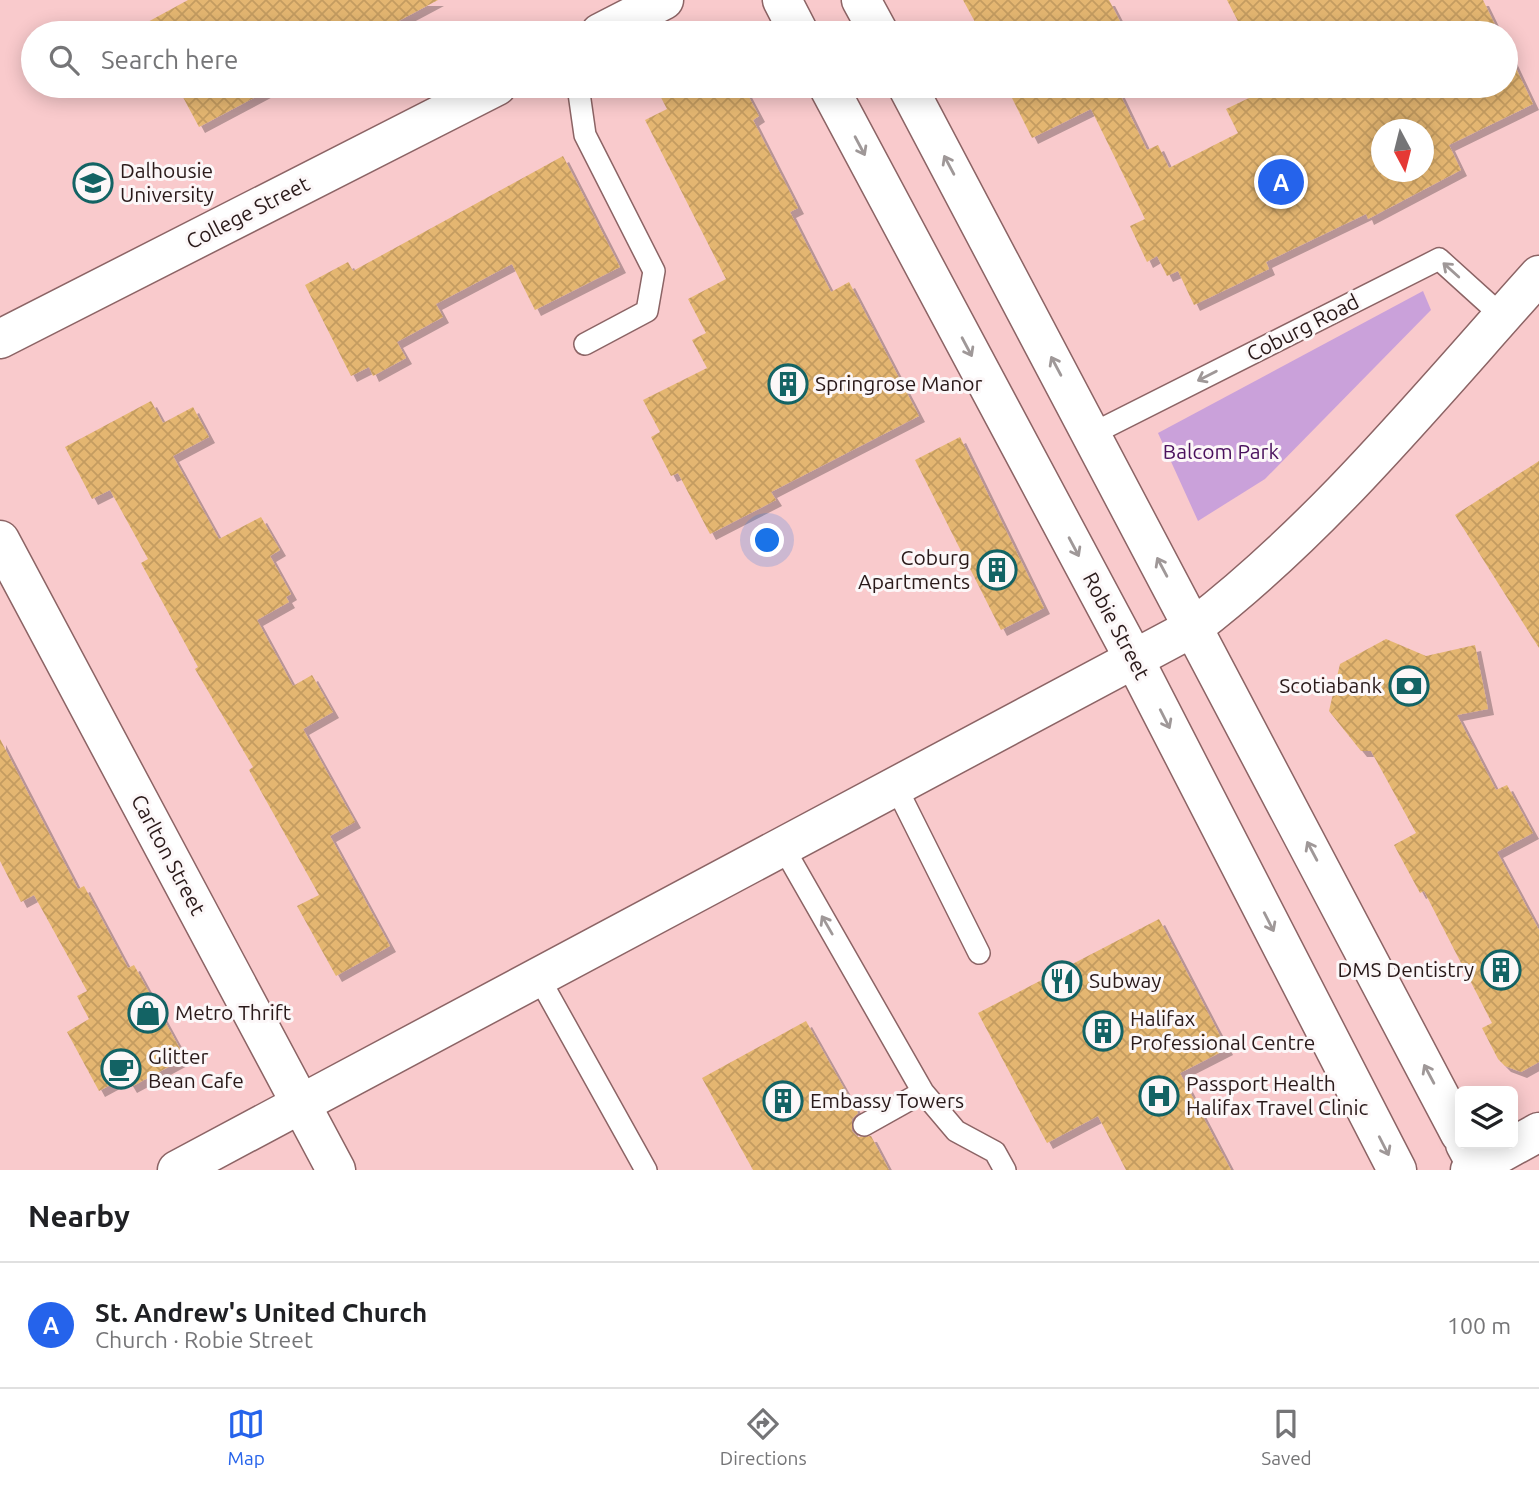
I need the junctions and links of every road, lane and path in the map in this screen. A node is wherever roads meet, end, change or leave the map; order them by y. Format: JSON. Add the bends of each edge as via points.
{"nodes":[{"id":1,"x":664,"y":0,"type":"edge"},
{"id":2,"x":782,"y":0,"type":"edge"},
{"id":3,"x":861,"y":0,"type":"edge"},
{"id":4,"x":623,"y":21,"type":"edge"},
{"id":5,"x":793,"y":21,"type":"edge"},
{"id":6,"x":872,"y":21,"type":"edge"},
{"id":7,"x":473,"y":98,"type":"edge"},
{"id":8,"x":580,"y":98,"type":"edge"},
{"id":9,"x":834,"y":98,"type":"edge"},
{"id":10,"x":913,"y":98,"type":"edge"},
{"id":11,"x":1539,"y":275,"type":"edge"},
{"id":12,"x":1502,"y":316,"type":"junction"},
{"id":13,"x":0,"y":339,"type":"edge"},
{"id":14,"x":585,"y":344,"type":"dead end"},
{"id":15,"x":1092,"y":434,"type":"junction"},
{"id":16,"x":0,"y":540,"type":"edge"},
{"id":17,"x":1194,"y":627,"type":"junction"},
{"id":18,"x":1134,"y":659,"type":"junction"},
{"id":19,"x":896,"y":787,"type":"junction"},
{"id":20,"x":783,"y":847,"type":"junction"},
{"id":21,"x":979,"y":953,"type":"dead end"},
{"id":22,"x":539,"y":978,"type":"junction"},
{"id":23,"x":923,"y":1092,"type":"junction"},
{"id":24,"x":302,"y":1106,"type":"junction"},
{"id":25,"x":864,"y":1125,"type":"dead end"},
{"id":26,"x":1539,"y":1132,"type":"edge"},
{"id":27,"x":1470,"y":1157,"type":"edge"},
{"id":28,"x":177,"y":1170,"type":"edge"},
{"id":29,"x":336,"y":1170,"type":"edge"},
{"id":30,"x":646,"y":1170,"type":"edge"},
{"id":31,"x":1004,"y":1170,"type":"edge"},
{"id":32,"x":1397,"y":1170,"type":"edge"}],
"edges":[{"from":1,"to":4,"type":"street"},
{"from":2,"to":5,"type":"street"},
{"from":3,"to":6,"type":"street"},
{"from":7,"to":13,"type":"street","name":"College Street"},
{"from":8,"to":14,"type":"lane","via":[[585,135],[653,271],[647,310]]},
{"from":9,"to":18,"type":"street","name":"Robie Street","one_way":true},
{"from":15,"to":10,"type":"street","one_way":true},
{"from":11,"to":12,"type":"street"},
{"from":12,"to":15,"type":"lane","name":"Coburg Road","one_way":true,"via":[[1439,259]]},
{"from":12,"to":17,"type":"street","via":[[1377,456],[1250,584]]},
{"from":17,"to":15,"type":"street","one_way":true},
{"from":16,"to":24,"type":"street","name":"Carlton Street"},
{"from":17,"to":18,"type":"street"},
{"from":27,"to":17,"type":"street","one_way":true},
{"from":18,"to":19,"type":"street"},
{"from":18,"to":32,"type":"street","name":"Robie Street","one_way":true},
{"from":19,"to":20,"type":"street"},
{"from":19,"to":21,"type":"lane"},
{"from":20,"to":22,"type":"street"},
{"from":23,"to":20,"type":"lane","one_way":true},
{"from":22,"to":24,"type":"street"},
{"from":22,"to":30,"type":"lane"},
{"from":23,"to":25,"type":"lane"},
{"from":23,"to":31,"type":"lane","via":[[956,1131],[995,1152]]},
{"from":24,"to":28,"type":"street"},
{"from":24,"to":29,"type":"street","name":"Carlton Street"},
{"from":26,"to":27,"type":"street"}]}
